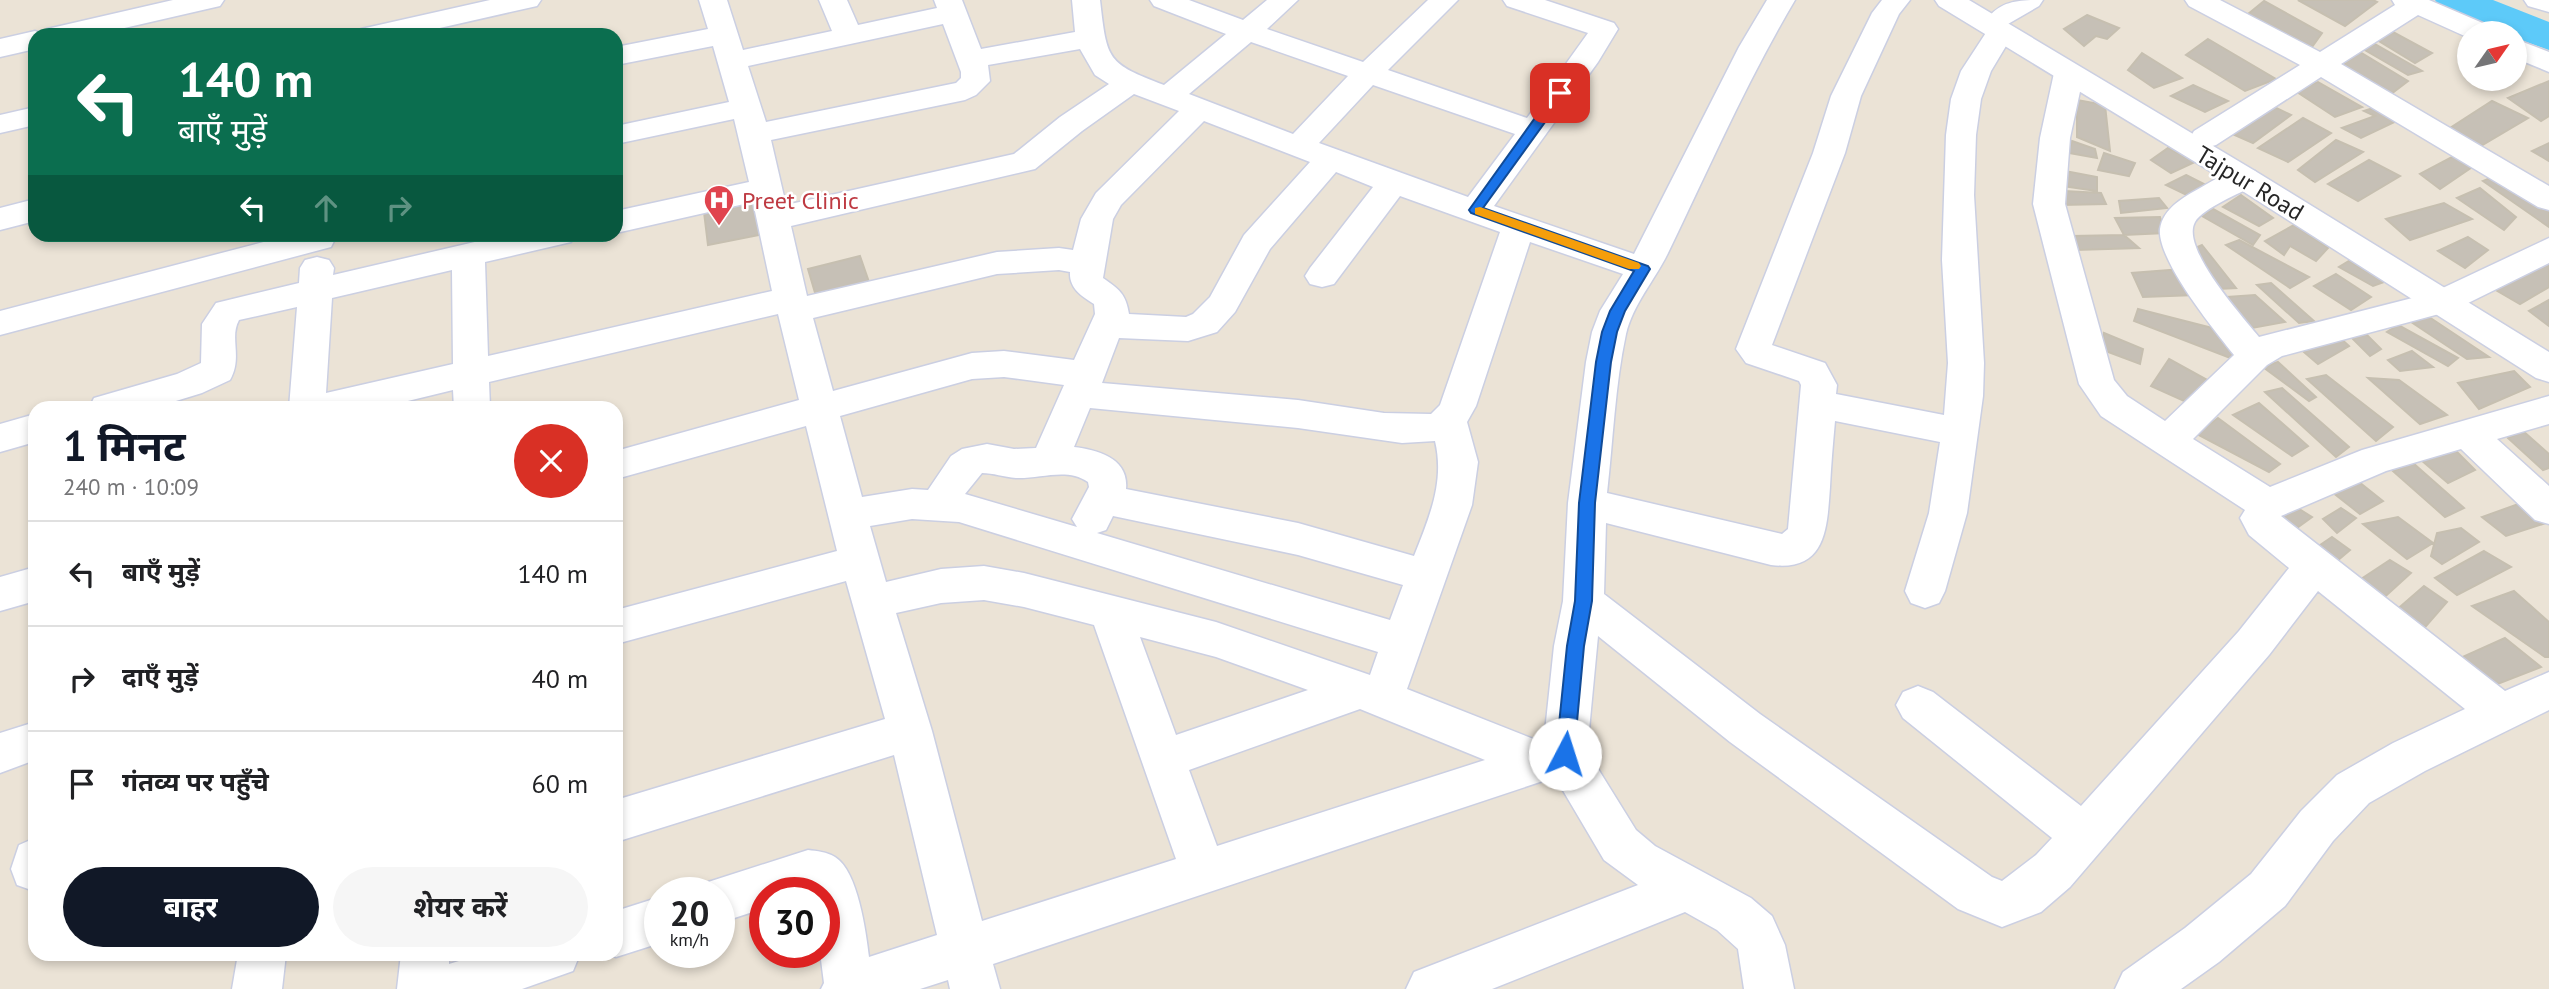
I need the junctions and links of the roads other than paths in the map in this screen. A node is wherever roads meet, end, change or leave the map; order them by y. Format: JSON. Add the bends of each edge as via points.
{"nodes":[{"id":1,"x":210,"y":0,"type":"edge"},
{"id":2,"x":527,"y":0,"type":"edge"},
{"id":3,"x":833,"y":0,"type":"edge"},
{"id":4,"x":1086,"y":0,"type":"edge"},
{"id":5,"x":1164,"y":0,"type":"edge"},
{"id":6,"x":1284,"y":0,"type":"edge"},
{"id":7,"x":1444,"y":0,"type":"edge"},
{"id":8,"x":1517,"y":0,"type":"edge"},
{"id":9,"x":1781,"y":0,"type":"edge"},
{"id":10,"x":1896,"y":0,"type":"edge"},
{"id":11,"x":1949,"y":0,"type":"edge"},
{"id":12,"x":1975,"y":0,"type":"edge"},
{"id":13,"x":2029,"y":0,"type":"edge"},
{"id":14,"x":2199,"y":0,"type":"edge"},
{"id":15,"x":2538,"y":0,"type":"edge"},
{"id":16,"x":2411,"y":2,"type":"edge"},
{"id":17,"x":2549,"y":4,"type":"edge"},
{"id":18,"x":950,"y":7,"type":"edge"},
{"id":19,"x":2457,"y":22,"type":"edge"},
{"id":20,"x":2002,"y":24,"type":"junction"},
{"id":21,"x":88,"y":28,"type":"edge"},
{"id":22,"x":402,"y":28,"type":"edge"},
{"id":23,"x":1245,"y":31,"type":"junction"},
{"id":24,"x":722,"y":32,"type":"edge"},
{"id":25,"x":848,"y":35,"type":"junction"},
{"id":26,"x":1092,"y":38,"type":"junction"},
{"id":27,"x":28,"y":42,"type":"edge"},
{"id":28,"x":0,"y":48,"type":"edge"},
{"id":29,"x":2527,"y":53,"type":"edge"},
{"id":30,"x":623,"y":54,"type":"edge"},
{"id":31,"x":972,"y":59,"type":"junction"},
{"id":32,"x":2549,"y":63,"type":"edge"},
{"id":33,"x":2320,"y":64,"type":"junction"},
{"id":34,"x":1368,"y":73,"type":"junction"},
{"id":35,"x":2069,"y":73,"type":"junction"},
{"id":36,"x":1130,"y":83,"type":"junction"},
{"id":37,"x":1184,"y":103,"type":"junction"},
{"id":38,"x":14,"y":121,"type":"edge"},
{"id":39,"x":749,"y":121,"type":"junction"},
{"id":40,"x":1532,"y":130,"type":"junction"},
{"id":41,"x":623,"y":134,"type":"edge"},
{"id":42,"x":2205,"y":138,"type":"junction"},
{"id":43,"x":1298,"y":147,"type":"junction"},
{"id":44,"x":0,"y":155,"type":"edge"},
{"id":45,"x":1330,"y":159,"type":"junction"},
{"id":46,"x":2244,"y":178,"type":"junction"},
{"id":47,"x":1393,"y":183,"type":"junction"},
{"id":48,"x":2549,"y":200,"type":"edge"},
{"id":49,"x":769,"y":204,"type":"junction"},
{"id":50,"x":1475,"y":210,"type":"junction"},
{"id":51,"x":28,"y":212,"type":"edge"},
{"id":52,"x":0,"y":219,"type":"edge"},
{"id":53,"x":623,"y":221,"type":"edge"},
{"id":54,"x":1519,"y":225,"type":"junction"},
{"id":55,"x":300,"y":242,"type":"edge"},
{"id":56,"x":319,"y":242,"type":"edge"},
{"id":57,"x":524,"y":242,"type":"edge"},
{"id":58,"x":2549,"y":248,"type":"edge"},
{"id":59,"x":468,"y":255,"type":"junction"},
{"id":60,"x":1087,"y":263,"type":"junction"},
{"id":61,"x":1643,"y":269,"type":"junction"},
{"id":62,"x":1322,"y":276,"type":"dead end"},
{"id":63,"x":315,"y":291,"type":"junction"},
{"id":64,"x":2451,"y":297,"type":"junction"},
{"id":65,"x":793,"y":305,"type":"junction"},
{"id":66,"x":0,"y":323,"type":"edge"},
{"id":67,"x":1108,"y":325,"type":"junction"},
{"id":68,"x":2549,"y":348,"type":"edge"},
{"id":69,"x":2254,"y":356,"type":"junction"},
{"id":70,"x":2549,"y":369,"type":"edge"},
{"id":71,"x":472,"y":373,"type":"junction"},
{"id":72,"x":1084,"y":384,"type":"junction"},
{"id":73,"x":131,"y":401,"type":"edge"},
{"id":74,"x":307,"y":401,"type":"edge"},
{"id":75,"x":350,"y":401,"type":"edge"},
{"id":76,"x":472,"y":401,"type":"edge"},
{"id":77,"x":1817,"y":404,"type":"junction"},
{"id":78,"x":820,"y":410,"type":"junction"},
{"id":79,"x":2549,"y":410,"type":"edge"},
{"id":80,"x":1449,"y":422,"type":"junction"},
{"id":81,"x":28,"y":430,"type":"edge"},
{"id":82,"x":1961,"y":432,"type":"junction"},
{"id":83,"x":2468,"y":434,"type":"junction"},
{"id":84,"x":0,"y":438,"type":"edge"},
{"id":85,"x":2168,"y":441,"type":"junction"},
{"id":86,"x":1050,"y":459,"type":"junction"},
{"id":87,"x":623,"y":463,"type":"edge"},
{"id":88,"x":1102,"y":499,"type":"junction"},
{"id":89,"x":1587,"y":503,"type":"junction"},
{"id":90,"x":940,"y":505,"type":"junction"},
{"id":91,"x":2267,"y":505,"type":"junction"},
{"id":92,"x":2549,"y":509,"type":"edge"},
{"id":93,"x":848,"y":515,"type":"junction"},
{"id":94,"x":1080,"y":542,"type":"junction"},
{"id":95,"x":860,"y":561,"type":"junction"},
{"id":96,"x":2314,"y":566,"type":"junction"},
{"id":97,"x":1428,"y":576,"type":"junction"},
{"id":98,"x":28,"y":586,"type":"edge"},
{"id":99,"x":1925,"y":591,"type":"dead end"},
{"id":100,"x":0,"y":594,"type":"edge"},
{"id":101,"x":1583,"y":601,"type":"junction"},
{"id":102,"x":873,"y":602,"type":"junction"},
{"id":103,"x":1110,"y":612,"type":"junction"},
{"id":104,"x":623,"y":626,"type":"edge"},
{"id":105,"x":1404,"y":642,"type":"junction"},
{"id":106,"x":2549,"y":690,"type":"edge"},
{"id":107,"x":1372,"y":694,"type":"junction"},
{"id":108,"x":1918,"y":705,"type":"dead end"},
{"id":109,"x":2501,"y":712,"type":"junction"},
{"id":110,"x":910,"y":731,"type":"junction"},
{"id":111,"x":28,"y":743,"type":"edge"},
{"id":112,"x":0,"y":753,"type":"edge"},
{"id":113,"x":1553,"y":758,"type":"junction"},
{"id":114,"x":1164,"y":759,"type":"junction"},
{"id":115,"x":623,"y":819,"type":"edge"},
{"id":116,"x":2084,"y":836,"type":"junction"},
{"id":117,"x":1205,"y":872,"type":"junction"},
{"id":118,"x":1686,"y":889,"type":"junction"},
{"id":119,"x":735,"y":895,"type":"edge"},
{"id":120,"x":644,"y":925,"type":"edge"},
{"id":121,"x":623,"y":932,"type":"edge"},
{"id":122,"x":261,"y":961,"type":"edge"},
{"id":123,"x":424,"y":961,"type":"edge"},
{"id":124,"x":534,"y":961,"type":"edge"},
{"id":125,"x":970,"y":969,"type":"edge"},
{"id":126,"x":847,"y":988,"type":"edge"},
{"id":127,"x":257,"y":989,"type":"edge"},
{"id":128,"x":422,"y":989,"type":"edge"},
{"id":129,"x":448,"y":989,"type":"edge"},
{"id":130,"x":1431,"y":989,"type":"edge"},
{"id":131,"x":1769,"y":989,"type":"edge"},
{"id":132,"x":2140,"y":989,"type":"edge"}],
"edges":[{"from":1,"to":21,"type":"street"},
{"from":2,"to":22,"type":"street"},
{"from":3,"to":25,"type":"street"},
{"from":4,"to":26,"type":"street"},
{"from":5,"to":23,"type":"street"},
{"from":6,"to":23,"type":"street"},
{"from":7,"to":34,"type":"street"},
{"from":8,"to":40,"type":"street","via":[[1608,19],[1588,56]]},
{"from":9,"to":61,"type":"street"},
{"from":10,"to":77,"type":"street","via":[[1846,96],[1829,153],[1755,343],[1759,354],[1812,372],[1819,385]]},
{"from":11,"to":20,"type":"street","name":"Tajpur Road"},
{"from":12,"to":20,"type":"street","name":"Tajpur Road"},
{"from":13,"to":20,"type":"street"},
{"from":14,"to":33,"type":"street"},
{"from":15,"to":17,"type":"street"},
{"from":16,"to":19,"type":"street"},
{"from":16,"to":33,"type":"street"},
{"from":18,"to":25,"type":"street"},
{"from":18,"to":31,"type":"street"},
{"from":20,"to":35,"type":"street","name":"Tajpur Road"},
{"from":20,"to":42,"type":"street","name":"Tajpur Road"},
{"from":20,"to":82,"type":"street","via":[[1976,71],[1961,135],[1959,247],[1966,363]]},
{"from":23,"to":34,"type":"street"},
{"from":23,"to":37,"type":"street"},
{"from":24,"to":25,"type":"street"},
{"from":24,"to":30,"type":"street"},
{"from":24,"to":39,"type":"street"},
{"from":26,"to":31,"type":"street"},
{"from":26,"to":36,"type":"street","via":[[1102,68]]},
{"from":27,"to":28,"type":"street"},
{"from":29,"to":32,"type":"street"},
{"from":31,"to":39,"type":"street","via":[[975,81],[954,94]]},
{"from":33,"to":42,"type":"street"},
{"from":33,"to":48,"type":"street"},
{"from":34,"to":40,"type":"street"},
{"from":34,"to":43,"type":"street"},
{"from":35,"to":46,"type":"street","name":"Tajpur Road"},
{"from":35,"to":85,"type":"street","via":[[2055,138],[2049,204],[2089,362],[2097,384],[2115,406]]},
{"from":36,"to":37,"type":"street"},
{"from":36,"to":49,"type":"street","via":[[1024,162]]},
{"from":37,"to":43,"type":"street"},
{"from":37,"to":60,"type":"street","via":[[1107,200],[1097,219]]},
{"from":38,"to":44,"type":"street"},
{"from":39,"to":41,"type":"street"},
{"from":39,"to":49,"type":"street"},
{"from":40,"to":50,"type":"street"},
{"from":42,"to":64,"type":"street","name":"Tajpur Road"},
{"from":43,"to":45,"type":"street"},
{"from":45,"to":47,"type":"street"},
{"from":45,"to":67,"type":"street","via":[[1256,243],[1212,318],[1188,329]]},
{"from":46,"to":64,"type":"street","name":"Tajpur Road"},
{"from":46,"to":69,"type":"street","via":[[2186,212],[2177,221],[2176,235],[2188,267]]},
{"from":47,"to":50,"type":"street"},
{"from":47,"to":62,"type":"street"},
{"from":49,"to":53,"type":"street"},
{"from":49,"to":65,"type":"street"},
{"from":50,"to":54,"type":"street"},
{"from":51,"to":52,"type":"street"},
{"from":54,"to":61,"type":"street"},
{"from":54,"to":80,"type":"street"},
{"from":55,"to":66,"type":"street"},
{"from":56,"to":63,"type":"street"},
{"from":57,"to":59,"type":"street"},
{"from":58,"to":64,"type":"street"},
{"from":59,"to":63,"type":"street"},
{"from":59,"to":71,"type":"street"},
{"from":60,"to":65,"type":"street","via":[[1059,259],[998,263]]},
{"from":60,"to":67,"type":"street","via":[[1086,280],[1112,305]]},
{"from":61,"to":89,"type":"street","via":[[1609,332]]},
{"from":63,"to":73,"type":"street","via":[[228,311],[217,324],[217,371]]},
{"from":63,"to":74,"type":"street"},
{"from":64,"to":68,"type":"street","name":"Tajpur Road"},
{"from":64,"to":69,"type":"street","via":[[2286,340]]},
{"from":64,"to":70,"type":"street","name":"Tajpur Road"},
{"from":65,"to":71,"type":"street"},
{"from":65,"to":78,"type":"street"},
{"from":67,"to":72,"type":"street"},
{"from":69,"to":85,"type":"street"},
{"from":71,"to":75,"type":"street"},
{"from":71,"to":76,"type":"street"},
{"from":72,"to":78,"type":"street","via":[[984,364]]},
{"from":72,"to":80,"type":"street","via":[[1402,428],[1427,429]]},
{"from":72,"to":86,"type":"street"},
{"from":77,"to":82,"type":"street"},
{"from":77,"to":89,"type":"street","via":[[1807,533],[1795,548],[1771,550]]},
{"from":78,"to":87,"type":"street"},
{"from":78,"to":93,"type":"street"},
{"from":79,"to":83,"type":"street"},
{"from":80,"to":97,"type":"street","via":[[1459,463],[1458,482]]},
{"from":81,"to":84,"type":"street"},
{"from":82,"to":99,"type":"street","via":[[1948,513]]},
{"from":83,"to":91,"type":"street","via":[[2375,460]]},
{"from":83,"to":92,"type":"street"},
{"from":85,"to":91,"type":"street"},
{"from":86,"to":88,"type":"street","via":[[1100,468],[1109,482]]},
{"from":86,"to":90,"type":"street","via":[[1028,463],[971,460],[951,477]]},
{"from":88,"to":94,"type":"street"},
{"from":88,"to":97,"type":"street","via":[[1298,539]]},
{"from":89,"to":101,"type":"street"},
{"from":90,"to":93,"type":"street","via":[[912,504]]},
{"from":90,"to":94,"type":"street"},
{"from":91,"to":96,"type":"street","via":[[2261,521]]},
{"from":93,"to":95,"type":"street"},
{"from":94,"to":105,"type":"street"},
{"from":95,"to":102,"type":"street"},
{"from":95,"to":104,"type":"street"},
{"from":96,"to":109,"type":"street"},
{"from":96,"to":116,"type":"street","via":[[2254,643]]},
{"from":97,"to":105,"type":"street"},
{"from":98,"to":100,"type":"street"},
{"from":101,"to":113,"type":"street"},
{"from":101,"to":116,"type":"street","via":[[1745,728],[1975,894],[2003,904],[2024,896]]},
{"from":102,"to":103,"type":"street","via":[[941,586],[984,583]]},
{"from":102,"to":110,"type":"street"},
{"from":103,"to":107,"type":"street","via":[[1216,640]]},
{"from":103,"to":114,"type":"street"},
{"from":105,"to":107,"type":"street"},
{"from":106,"to":109,"type":"street"},
{"from":107,"to":113,"type":"street"},
{"from":107,"to":114,"type":"street"},
{"from":108,"to":116,"type":"street"},
{"from":109,"to":132,"type":"street","via":[[2353,789],[2317,826],[2268,890]]},
{"from":110,"to":115,"type":"street"},
{"from":110,"to":125,"type":"street"},
{"from":111,"to":112,"type":"street"},
{"from":113,"to":117,"type":"street"},
{"from":113,"to":118,"type":"street","via":[[1620,845]]},
{"from":114,"to":117,"type":"street"},
{"from":117,"to":125,"type":"street"},
{"from":118,"to":130,"type":"street"},
{"from":118,"to":131,"type":"street","via":[[1734,915],[1755,933]]},
{"from":119,"to":126,"type":"street","via":[[808,872],[820,873],[835,904]]},
{"from":120,"to":121,"type":"street"},
{"from":122,"to":127,"type":"street"},
{"from":123,"to":128,"type":"street"},
{"from":124,"to":129,"type":"street"},
{"from":125,"to":126,"type":"street"}]}
